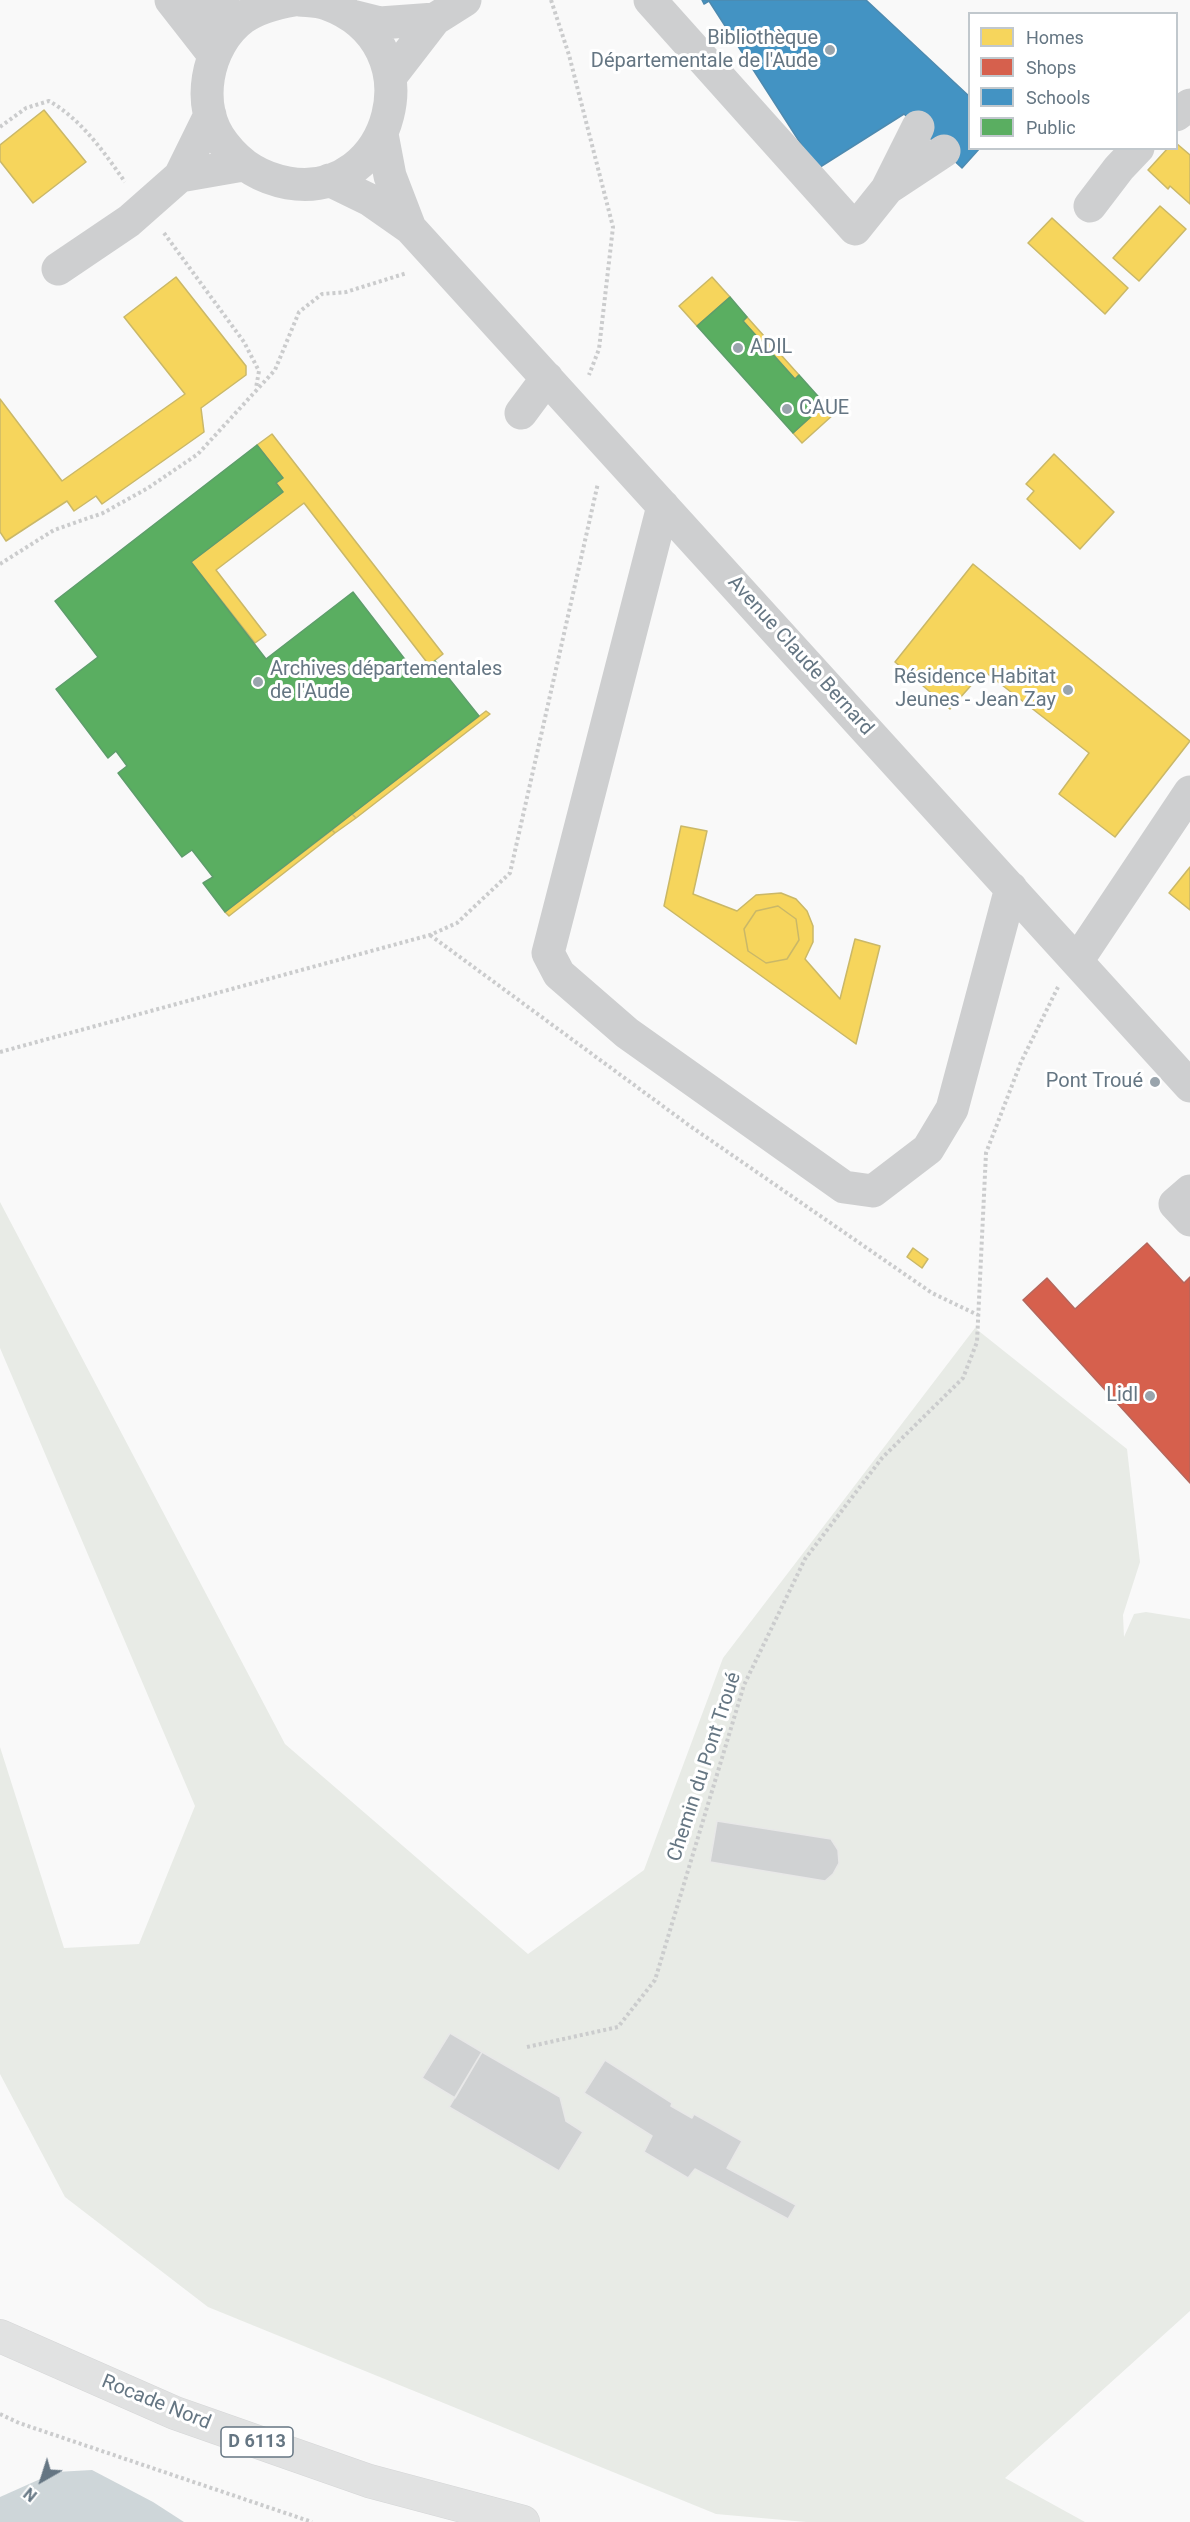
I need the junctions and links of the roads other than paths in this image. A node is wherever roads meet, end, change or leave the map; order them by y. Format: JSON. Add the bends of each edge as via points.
{"nodes":[{"id":1,"x":172,"y":0,"type":"edge"},
{"id":2,"x":294,"y":0,"type":"edge"},
{"id":3,"x":300,"y":0,"type":"edge"},
{"id":4,"x":465,"y":0,"type":"edge"},
{"id":5,"x":650,"y":0,"type":"edge"},
{"id":6,"x":352,"y":16,"type":"junction"},
{"id":7,"x":243,"y":18,"type":"junction"},
{"id":8,"x":435,"y":19,"type":"junction"},
{"id":9,"x":214,"y":56,"type":"junction"},
{"id":10,"x":391,"y":76,"type":"junction"},
{"id":11,"x":210,"y":115,"type":"junction"},
{"id":12,"x":918,"y":127,"type":"dead end"},
{"id":13,"x":382,"y":134,"type":"junction"},
{"id":14,"x":1136,"y":150,"type":"edge"},
{"id":15,"x":944,"y":151,"type":"dead end"},
{"id":16,"x":243,"y":165,"type":"junction"},
{"id":17,"x":180,"y":176,"type":"junction"},
{"id":18,"x":329,"y":180,"type":"junction"},
{"id":19,"x":887,"y":189,"type":"junction"},
{"id":20,"x":1090,"y":206,"type":"dead end"},
{"id":21,"x":410,"y":228,"type":"junction"},
{"id":22,"x":58,"y":269,"type":"dead end"},
{"id":23,"x":547,"y":378,"type":"junction"},
{"id":24,"x":521,"y":413,"type":"dead end"},
{"id":25,"x":663,"y":506,"type":"junction"},
{"id":26,"x":1190,"y":792,"type":"edge"},
{"id":27,"x":1011,"y":888,"type":"junction"},
{"id":28,"x":1077,"y":961,"type":"junction"},
{"id":29,"x":1190,"y":1086,"type":"edge"},
{"id":30,"x":1190,"y":1191,"type":"edge"},
{"id":31,"x":1190,"y":1220,"type":"edge"},
{"id":32,"x":0,"y":2336,"type":"edge"},
{"id":33,"x":523,"y":2522,"type":"edge"}],
"edges":[{"from":1,"to":7,"type":"street"},
{"from":1,"to":9,"type":"street"},
{"from":2,"to":7,"type":"street","via":[[268,4]]},
{"from":3,"to":6,"type":"street","via":[[325,3]]},
{"from":4,"to":8,"type":"street"},
{"from":5,"to":19,"type":"street","via":[[855,229]]},
{"from":6,"to":8,"type":"street","via":[[380,23]]},
{"from":6,"to":10,"type":"street","via":[[370,32]]},
{"from":7,"to":9,"type":"street","via":[[226,35]]},
{"from":8,"to":10,"type":"street"},
{"from":9,"to":11,"type":"street","via":[[207,85]]},
{"from":10,"to":13,"type":"street","via":[[391,106]]},
{"from":11,"to":16,"type":"street","via":[[222,142]]},
{"from":11,"to":17,"type":"street"},
{"from":12,"to":19,"type":"street"},
{"from":13,"to":18,"type":"street","via":[[363,159]]},
{"from":13,"to":21,"type":"street","name":"Avenue Claude Bernard","via":[[390,176]]},
{"from":14,"to":20,"type":"street"},
{"from":15,"to":19,"type":"street"},
{"from":16,"to":17,"type":"street"},
{"from":16,"to":18,"type":"street","via":[[269,180],[299,185]]},
{"from":17,"to":22,"type":"street","via":[[129,220]]},
{"from":18,"to":21,"type":"street","name":"Avenue Claude Bernard","via":[[370,200]]},
{"from":21,"to":23,"type":"street","name":"Avenue Claude Bernard"},
{"from":23,"to":24,"type":"street"},
{"from":23,"to":25,"type":"street","name":"Avenue Claude Bernard"},
{"from":25,"to":27,"type":"street","name":"Avenue Claude Bernard"},
{"from":25,"to":27,"type":"street","via":[[549,953],[559,974],[627,1033],[844,1187],[873,1191],[928,1149],[952,1109]]},
{"from":26,"to":28,"type":"street"},
{"from":27,"to":28,"type":"street","name":"Avenue Claude Bernard"},
{"from":28,"to":29,"type":"street","name":"Avenue Claude Bernard"},
{"from":30,"to":31,"type":"street","via":[[1175,1204]]},
{"from":32,"to":33,"type":"main road","name":"Rocade Nord","number":"D 6113","via":[[175,2414],[369,2481]]}]}
